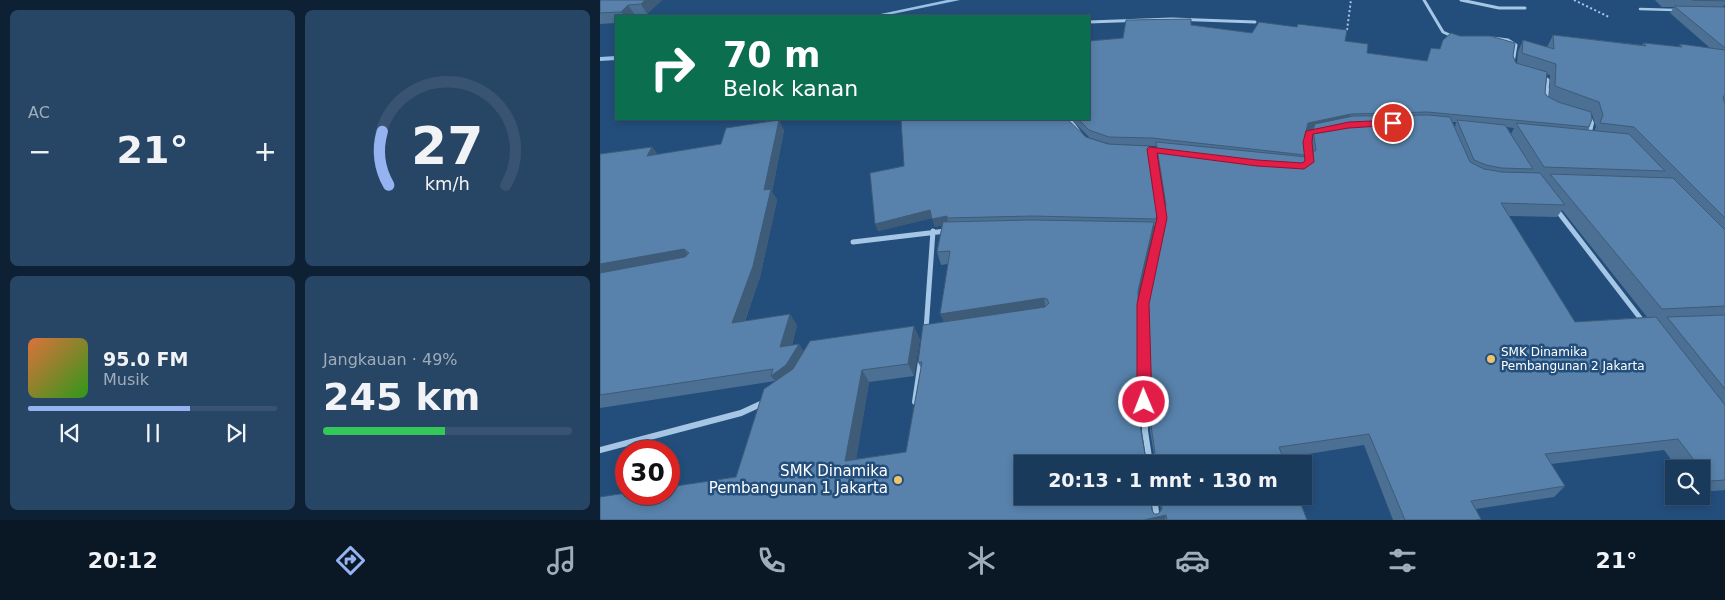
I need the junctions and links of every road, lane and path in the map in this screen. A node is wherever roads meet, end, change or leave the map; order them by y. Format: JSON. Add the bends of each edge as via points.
{"nodes":[{"id":1,"x":1351,"y":0,"type":"edge"},
{"id":2,"x":1424,"y":0,"type":"edge"},
{"id":3,"x":1461,"y":0,"type":"edge"},
{"id":4,"x":1574,"y":0,"type":"edge"},
{"id":5,"x":1525,"y":8,"type":"dead end"},
{"id":6,"x":1640,"y":9,"type":"dead end"},
{"id":7,"x":1679,"y":10,"type":"edge"},
{"id":8,"x":1609,"y":17,"type":"dead end"},
{"id":9,"x":1090,"y":22,"type":"edge"},
{"id":10,"x":1255,"y":22,"type":"dead end"},
{"id":11,"x":1347,"y":30,"type":"edge"},
{"id":12,"x":1459,"y":38,"type":"edge"},
{"id":13,"x":1490,"y":38,"type":"edge"},
{"id":14,"x":1515,"y":67,"type":"edge"},
{"id":15,"x":1535,"y":73,"type":"edge"},
{"id":16,"x":1550,"y":104,"type":"edge"},
{"id":17,"x":1584,"y":113,"type":"edge"},
{"id":18,"x":1068,"y":120,"type":"edge"},
{"id":19,"x":1323,"y":129,"type":"edge"},
{"id":20,"x":1597,"y":139,"type":"edge"},
{"id":21,"x":1088,"y":140,"type":"edge"},
{"id":22,"x":1133,"y":149,"type":"edge"},
{"id":23,"x":1152,"y":149,"type":"junction"},
{"id":24,"x":1171,"y":152,"type":"edge"},
{"id":25,"x":1308,"y":165,"type":"edge"},
{"id":26,"x":1553,"y":206,"type":"edge"},
{"id":27,"x":934,"y":231,"type":"junction"},
{"id":28,"x":951,"y":231,"type":"edge"},
{"id":29,"x":1150,"y":231,"type":"edge"},
{"id":30,"x":1159,"y":231,"type":"junction"},
{"id":31,"x":853,"y":242,"type":"dead end"},
{"id":32,"x":1647,"y":326,"type":"edge"},
{"id":33,"x":935,"y":332,"type":"edge"},
{"id":34,"x":923,"y":353,"type":"edge"},
{"id":35,"x":773,"y":397,"type":"edge"},
{"id":36,"x":914,"y":411,"type":"edge"},
{"id":37,"x":600,"y":450,"type":"edge"},
{"id":38,"x":1148,"y":455,"type":"edge"},
{"id":39,"x":1155,"y":505,"type":"edge"},
{"id":40,"x":1156,"y":520,"type":"edge"}],
"edges":[{"from":1,"to":11,"type":"path"},
{"from":2,"to":12,"type":"street","via":[[1442,32]]},
{"from":3,"to":5,"type":"street","via":[[1499,8]]},
{"from":4,"to":8,"type":"path"},
{"from":6,"to":7,"type":"lane"},
{"from":9,"to":10,"type":"street","via":[[1156,18]]},
{"from":13,"to":14,"type":"street","via":[[1503,38],[1516,45]]},
{"from":15,"to":16,"type":"street","via":[[1548,80],[1545,100]]},
{"from":17,"to":20,"type":"street","via":[[1592,119],[1588,138]]},
{"from":18,"to":21,"type":"street"},
{"from":19,"to":25,"type":"street","via":[[1309,132]]},
{"from":22,"to":23,"type":"street"},
{"from":23,"to":24,"type":"street"},
{"from":23,"to":30,"type":"street","via":[[1162,218]]},
{"from":26,"to":32,"type":"street"},
{"from":27,"to":28,"type":"street"},
{"from":27,"to":31,"type":"street"},
{"from":27,"to":33,"type":"street","via":[[926,334]]},
{"from":29,"to":30,"type":"street"},
{"from":30,"to":38,"type":"street","via":[[1143,304],[1144,431]]},
{"from":34,"to":36,"type":"street"},
{"from":35,"to":37,"type":"street","via":[[741,412]]},
{"from":39,"to":40,"type":"street"}]}
